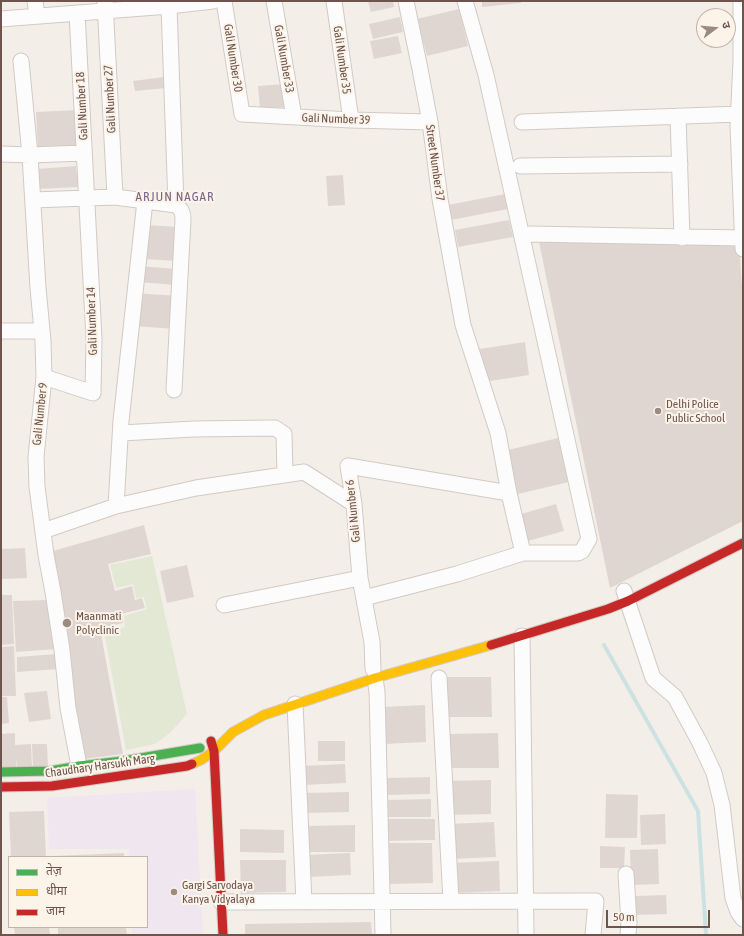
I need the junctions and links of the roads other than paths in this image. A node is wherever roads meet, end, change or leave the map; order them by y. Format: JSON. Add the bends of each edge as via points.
{"nodes":[{"id":1,"x":35,"y":1,"type":"edge"},
{"id":2,"x":213,"y":1,"type":"edge"},
{"id":3,"x":224,"y":1,"type":"edge"},
{"id":4,"x":274,"y":1,"type":"edge"},
{"id":5,"x":334,"y":1,"type":"edge"},
{"id":6,"x":406,"y":1,"type":"edge"},
{"id":7,"x":465,"y":1,"type":"edge"},
{"id":8,"x":741,"y":1,"type":"edge"},
{"id":9,"x":193,"y":2,"type":"edge"},
{"id":10,"x":105,"y":6,"type":"edge"},
{"id":11,"x":169,"y":6,"type":"junction"},
{"id":12,"x":77,"y":13,"type":"junction"},
{"id":13,"x":37,"y":16,"type":"junction"},
{"id":14,"x":1,"y":19,"type":"edge"},
{"id":15,"x":21,"y":61,"type":"dead end"},
{"id":16,"x":742,"y":62,"type":"edge"},
{"id":17,"x":242,"y":114,"type":"joint"},
{"id":18,"x":739,"y":114,"type":"junction"},
{"id":19,"x":678,"y":116,"type":"junction"},
{"id":20,"x":294,"y":117,"type":"junction"},
{"id":21,"x":351,"y":120,"type":"junction"},
{"id":22,"x":430,"y":122,"type":"junction"},
{"id":23,"x":522,"y":122,"type":"dead end"},
{"id":24,"x":84,"y":153,"type":"junction"},
{"id":25,"x":1,"y":154,"type":"edge"},
{"id":26,"x":30,"y":155,"type":"junction"},
{"id":27,"x":680,"y":164,"type":"junction"},
{"id":28,"x":520,"y":166,"type":"dead end"},
{"id":29,"x":115,"y":197,"type":"junction"},
{"id":30,"x":87,"y":198,"type":"junction"},
{"id":31,"x":33,"y":200,"type":"junction"},
{"id":32,"x":145,"y":201,"type":"junction"},
{"id":33,"x":176,"y":205,"type":"junction"},
{"id":34,"x":530,"y":234,"type":"dead end"},
{"id":35,"x":682,"y":238,"type":"junction"},
{"id":36,"x":742,"y":238,"type":"edge"},
{"id":37,"x":743,"y":249,"type":"edge"},
{"id":38,"x":1,"y":331,"type":"edge"},
{"id":39,"x":42,"y":331,"type":"junction"},
{"id":40,"x":44,"y":377,"type":"junction"},
{"id":41,"x":174,"y":390,"type":"dead end"},
{"id":42,"x":121,"y":433,"type":"junction"},
{"id":43,"x":285,"y":474,"type":"junction"},
{"id":44,"x":509,"y":493,"type":"junction"},
{"id":45,"x":354,"y":504,"type":"junction"},
{"id":46,"x":116,"y":506,"type":"junction"},
{"id":47,"x":43,"y":531,"type":"junction"},
{"id":48,"x":743,"y":543,"type":"edge"},
{"id":49,"x":523,"y":553,"type":"junction"},
{"id":50,"x":360,"y":578,"type":"junction"},
{"id":51,"x":625,"y":593,"type":"junction"},
{"id":52,"x":364,"y":598,"type":"junction"},
{"id":53,"x":224,"y":605,"type":"dead end"},
{"id":54,"x":522,"y":636,"type":"junction"},
{"id":55,"x":374,"y":671,"type":"junction"},
{"id":56,"x":440,"y":678,"type":"dead end"},
{"id":57,"x":295,"y":704,"type":"junction"},
{"id":58,"x":200,"y":748,"type":"junction"},
{"id":59,"x":214,"y":751,"type":"junction"},
{"id":60,"x":202,"y":764,"type":"junction"},
{"id":61,"x":79,"y":766,"type":"junction"},
{"id":62,"x":1,"y":772,"type":"edge"},
{"id":63,"x":1,"y":787,"type":"edge"},
{"id":64,"x":626,"y":874,"type":"dead end"},
{"id":65,"x":221,"y":902,"type":"junction"},
{"id":66,"x":304,"y":902,"type":"junction"},
{"id":67,"x":383,"y":902,"type":"junction"},
{"id":68,"x":451,"y":902,"type":"junction"},
{"id":69,"x":526,"y":902,"type":"junction"},
{"id":70,"x":743,"y":919,"type":"edge"},
{"id":71,"x":223,"y":935,"type":"edge"},
{"id":72,"x":383,"y":935,"type":"edge"},
{"id":73,"x":526,"y":935,"type":"edge"},
{"id":74,"x":593,"y":935,"type":"edge"},
{"id":75,"x":628,"y":935,"type":"edge"}],
"edges":[{"from":1,"to":13,"type":"street"},
{"from":2,"to":9,"type":"street"},
{"from":3,"to":17,"type":"street","name":"Gali Number 30"},
{"from":4,"to":20,"type":"street","name":"Gali Number 33"},
{"from":5,"to":21,"type":"street","name":"Gali Number 35"},
{"from":6,"to":22,"type":"street","name":"Street Number 37"},
{"from":7,"to":49,"type":"street","via":[[486,74],[589,540],[578,553]]},
{"from":8,"to":16,"type":"street"},
{"from":9,"to":11,"type":"street"},
{"from":10,"to":11,"type":"street"},
{"from":10,"to":12,"type":"street"},
{"from":10,"to":29,"type":"street","name":"Gali Number 27"},
{"from":11,"to":33,"type":"street"},
{"from":12,"to":13,"type":"street"},
{"from":12,"to":24,"type":"street","name":"Gali Number 18"},
{"from":13,"to":14,"type":"street"},
{"from":15,"to":26,"type":"street","name":"Gali Number 9"},
{"from":16,"to":18,"type":"street"},
{"from":17,"to":20,"type":"street","name":"Gali Number 39"},
{"from":18,"to":19,"type":"street"},
{"from":18,"to":36,"type":"street"},
{"from":19,"to":23,"type":"street"},
{"from":19,"to":27,"type":"street"},
{"from":20,"to":21,"type":"street","name":"Gali Number 39"},
{"from":21,"to":22,"type":"street","name":"Gali Number 39"},
{"from":22,"to":44,"type":"street","name":"Street Number 37","via":[[440,200],[463,325],[498,433]]},
{"from":24,"to":26,"type":"street"},
{"from":24,"to":30,"type":"street","name":"Gali Number 18"},
{"from":25,"to":26,"type":"street"},
{"from":26,"to":31,"type":"street","name":"Gali Number 9"},
{"from":27,"to":28,"type":"street"},
{"from":27,"to":35,"type":"street"},
{"from":29,"to":30,"type":"street"},
{"from":29,"to":32,"type":"street"},
{"from":30,"to":31,"type":"street"},
{"from":30,"to":40,"type":"street","name":"Gali Number 14","via":[[94,339],[93,393]]},
{"from":31,"to":39,"type":"street","name":"Gali Number 9"},
{"from":32,"to":33,"type":"street"},
{"from":32,"to":42,"type":"street"},
{"from":33,"to":41,"type":"street","via":[[183,218]]},
{"from":34,"to":35,"type":"street"},
{"from":35,"to":36,"type":"street"},
{"from":36,"to":37,"type":"street"},
{"from":38,"to":39,"type":"street"},
{"from":39,"to":40,"type":"street","name":"Gali Number 9"},
{"from":40,"to":47,"type":"street","name":"Gali Number 9","via":[[36,457]]},
{"from":42,"to":43,"type":"street","via":[[275,428],[284,434]]},
{"from":42,"to":46,"type":"street"},
{"from":43,"to":45,"type":"street","via":[[304,472]]},
{"from":43,"to":46,"type":"street","via":[[196,488]]},
{"from":44,"to":45,"type":"street","name":"Gali Number 6","via":[[348,466]]},
{"from":44,"to":49,"type":"street","name":"Street Number 37"},
{"from":45,"to":50,"type":"street","name":"Gali Number 6"},
{"from":46,"to":47,"type":"street"},
{"from":47,"to":61,"type":"street","name":"Gali Number 9","via":[[54,592],[68,708]]},
{"from":48,"to":51,"type":"street","name":"Chaudhary Harsukh Marg"},
{"from":49,"to":52,"type":"street","via":[[457,574]]},
{"from":50,"to":52,"type":"street","name":"Gali Number 6"},
{"from":50,"to":53,"type":"street"},
{"from":51,"to":54,"type":"street","name":"Chaudhary Harsukh Marg","via":[[601,611]]},
{"from":51,"to":70,"type":"street","via":[[653,678],[675,697],[714,773],[722,804],[734,898]]},
{"from":52,"to":55,"type":"street","name":"Gali Number 6"},
{"from":54,"to":55,"type":"street","name":"Chaudhary Harsukh Marg"},
{"from":54,"to":69,"type":"street"},
{"from":55,"to":57,"type":"street","name":"Chaudhary Harsukh Marg"},
{"from":55,"to":67,"type":"street","name":"Gali Number 6","via":[[377,692]]},
{"from":56,"to":68,"type":"street"},
{"from":57,"to":59,"type":"street","name":"Chaudhary Harsukh Marg","via":[[264,714],[239,728]]},
{"from":57,"to":66,"type":"street"},
{"from":58,"to":59,"type":"street","via":[[214,736]]},
{"from":58,"to":60,"type":"street"},
{"from":58,"to":61,"type":"street","name":"Chaudhary Harsukh Marg"},
{"from":59,"to":60,"type":"street","name":"Chaudhary Harsukh Marg"},
{"from":59,"to":65,"type":"street"},
{"from":60,"to":63,"type":"street","name":"Chaudhary Harsukh Marg","via":[[52,786]]},
{"from":61,"to":62,"type":"street","name":"Chaudhary Harsukh Marg","via":[[50,771]]},
{"from":64,"to":75,"type":"street"},
{"from":65,"to":66,"type":"street"},
{"from":65,"to":71,"type":"street"},
{"from":66,"to":67,"type":"street"},
{"from":67,"to":68,"type":"street"},
{"from":67,"to":72,"type":"street","name":"Gali Number 6"},
{"from":68,"to":69,"type":"street"},
{"from":69,"to":73,"type":"street"},
{"from":69,"to":74,"type":"street","via":[[596,901]]}]}
